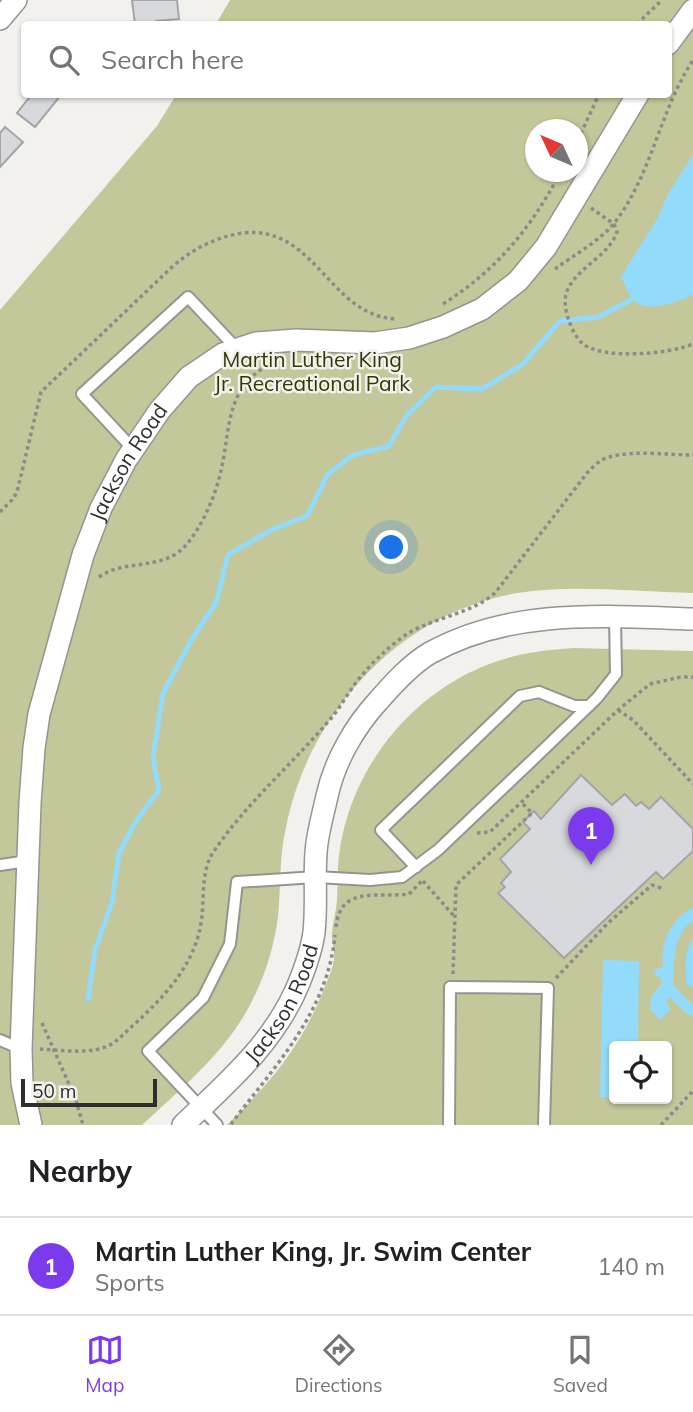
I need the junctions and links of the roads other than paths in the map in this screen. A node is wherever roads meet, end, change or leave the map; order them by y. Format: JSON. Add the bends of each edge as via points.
{"nodes":[{"id":1,"x":16,"y":0,"type":"edge"},
{"id":2,"x":693,"y":10,"type":"edge"},
{"id":3,"x":0,"y":19,"type":"edge"},
{"id":4,"x":672,"y":39,"type":"edge"},
{"id":5,"x":636,"y":98,"type":"edge"},
{"id":6,"x":237,"y":349,"type":"junction"},
{"id":7,"x":133,"y":449,"type":"junction"},
{"id":8,"x":615,"y":617,"type":"junction"},
{"id":9,"x":693,"y":619,"type":"edge"},
{"id":10,"x":589,"y":706,"type":"junction"},
{"id":11,"x":29,"y":861,"type":"junction"},
{"id":12,"x":0,"y":865,"type":"edge"},
{"id":13,"x":416,"y":867,"type":"junction"},
{"id":14,"x":316,"y":877,"type":"junction"},
{"id":15,"x":0,"y":1040,"type":"edge"},
{"id":16,"x":21,"y":1049,"type":"junction"},
{"id":17,"x":201,"y":1107,"type":"junction"},
{"id":18,"x":31,"y":1125,"type":"edge"},
{"id":19,"x":183,"y":1125,"type":"edge"},
{"id":20,"x":217,"y":1125,"type":"edge"},
{"id":21,"x":449,"y":1125,"type":"edge"},
{"id":22,"x":544,"y":1125,"type":"edge"}],
"edges":[{"from":1,"to":3,"type":"street"},
{"from":2,"to":4,"type":"street"},
{"from":5,"to":6,"type":"street","name":"Jackson Road","via":[[546,247],[517,281],[482,309],[408,338],[296,340]]},
{"from":6,"to":7,"type":"street","name":"Jackson Road","via":[[189,377]]},
{"from":6,"to":7,"type":"lane","via":[[188,297],[82,394]]},
{"from":7,"to":11,"type":"street","name":"Jackson Road","via":[[101,508],[83,555],[39,714]]},
{"from":8,"to":9,"type":"street","name":"Jackson Road"},
{"from":8,"to":10,"type":"lane","via":[[616,674]]},
{"from":8,"to":14,"type":"street","name":"Jackson Road","via":[[537,619],[495,626],[418,662],[365,715],[346,744],[328,792],[316,851]]},
{"from":10,"to":13,"type":"lane"},
{"from":10,"to":13,"type":"lane","via":[[574,706],[539,692],[520,696],[381,830]]},
{"from":11,"to":12,"type":"lane"},
{"from":11,"to":16,"type":"street","name":"Jackson Road"},
{"from":13,"to":14,"type":"lane","via":[[402,877]]},
{"from":14,"to":17,"type":"street","name":"Jackson Road","via":[[314,934],[298,984],[271,1035]]},
{"from":14,"to":17,"type":"lane","via":[[237,882],[230,944],[203,998],[148,1051]]},
{"from":15,"to":16,"type":"lane"},
{"from":16,"to":18,"type":"street","name":"Jackson Road"},
{"from":17,"to":19,"type":"street","name":"Jackson Road"},
{"from":17,"to":20,"type":"lane"},
{"from":21,"to":22,"type":"lane","via":[[450,987],[548,988]]}]}
